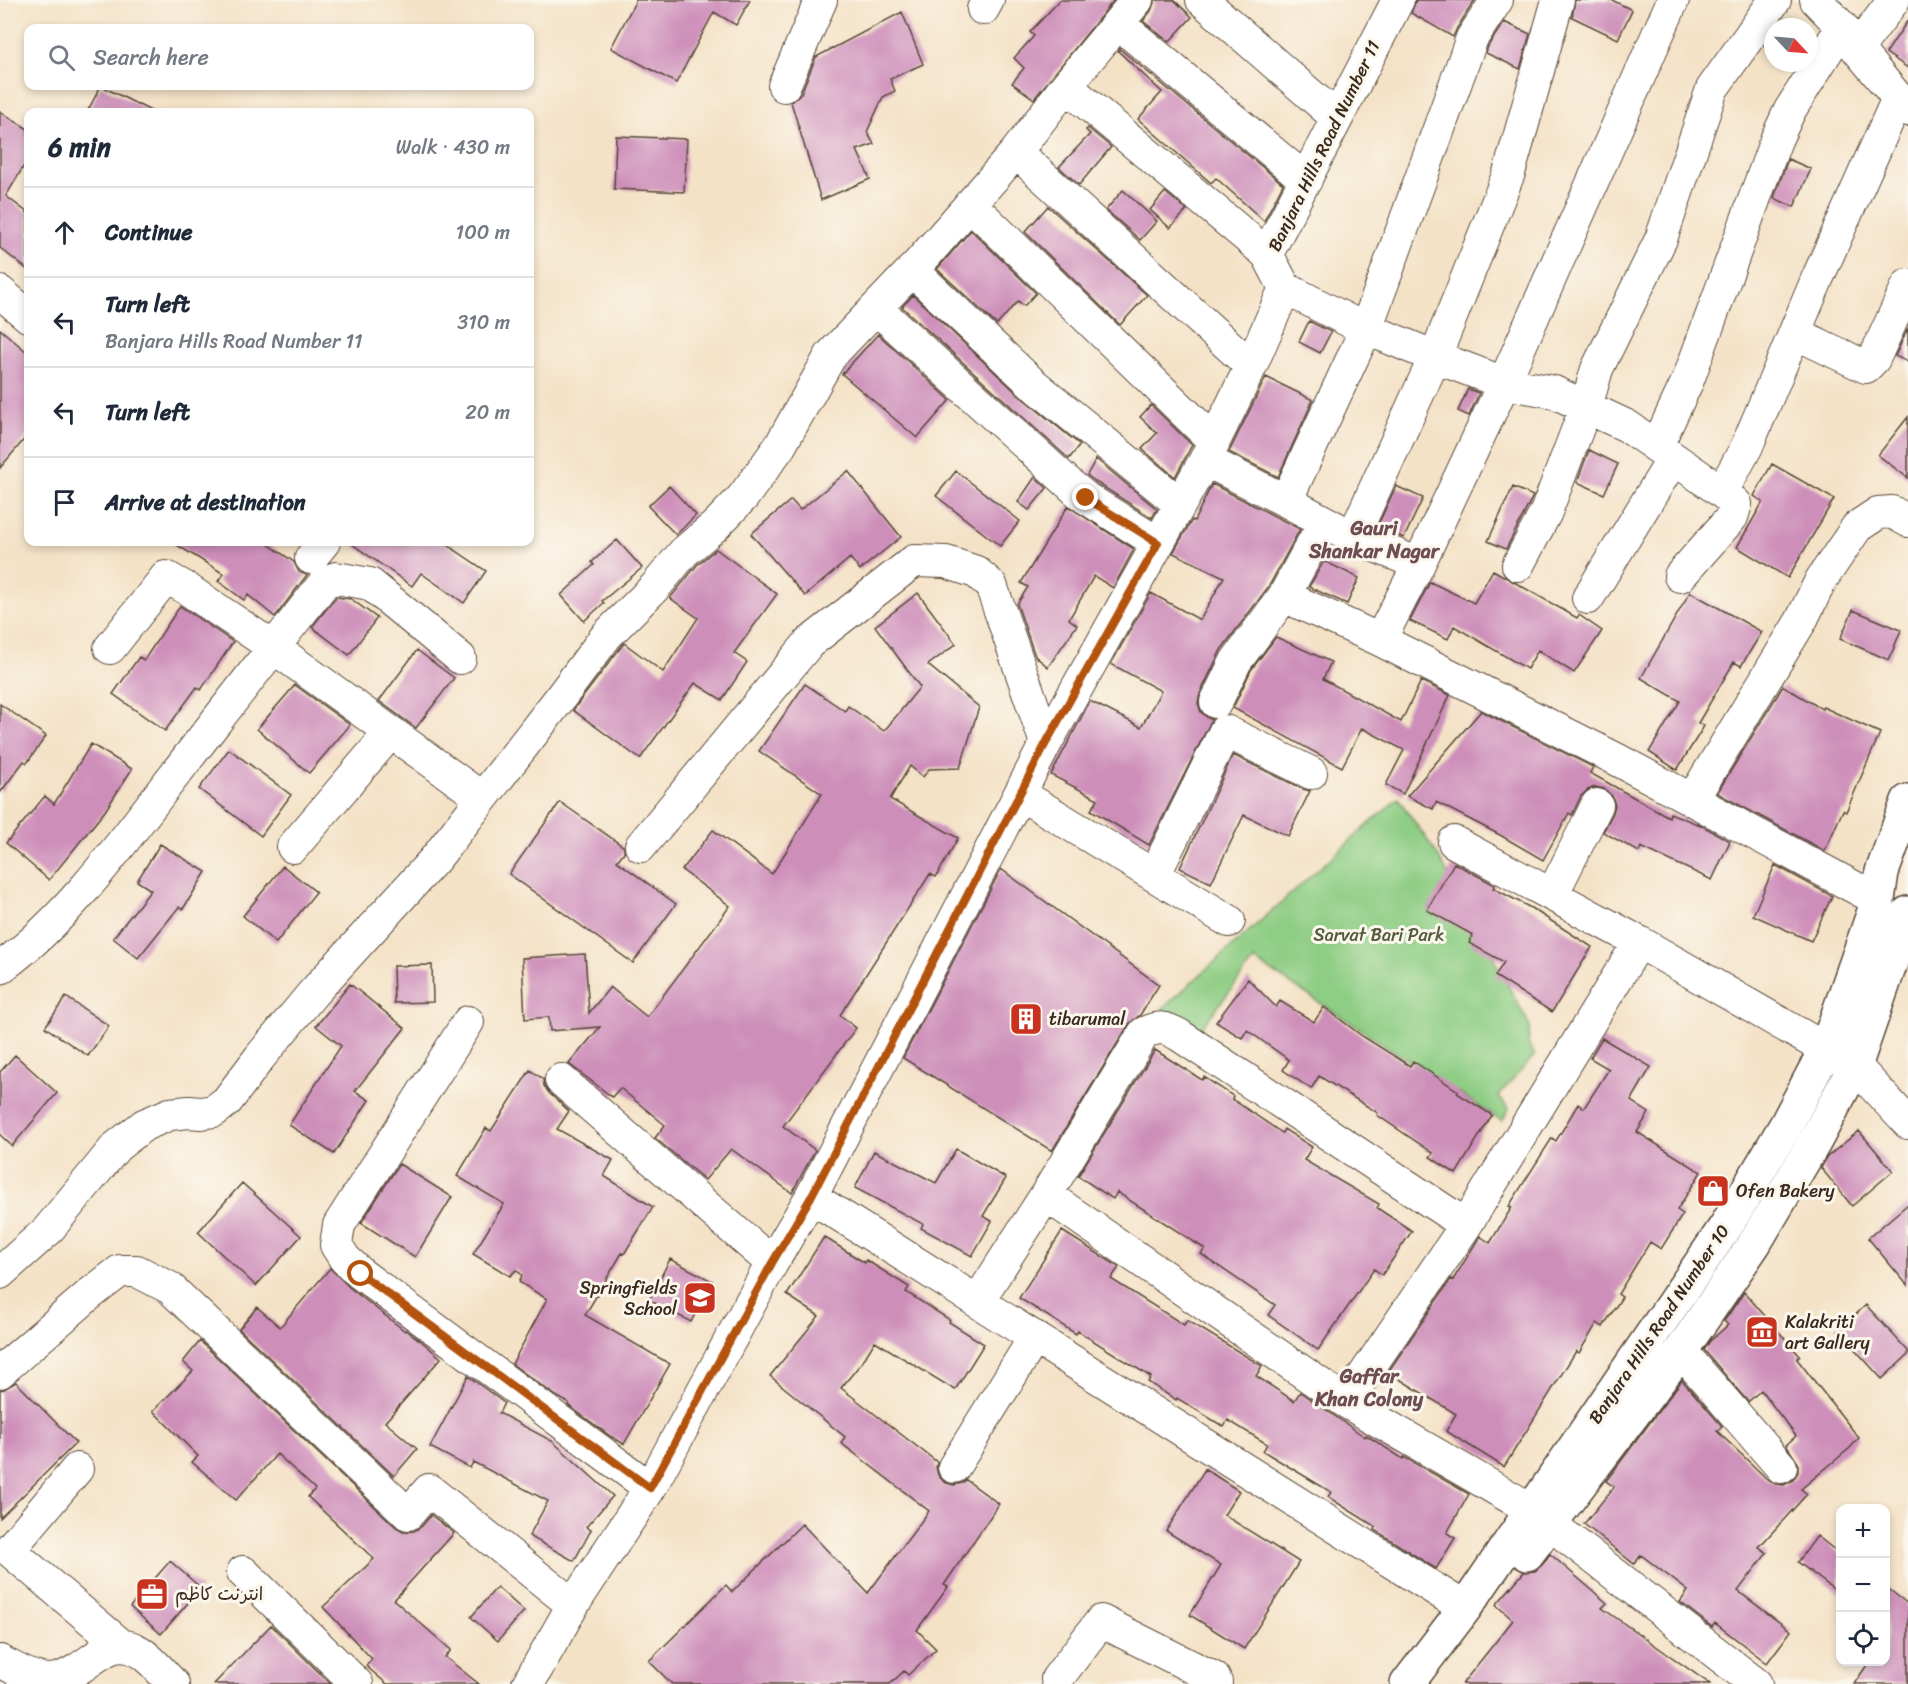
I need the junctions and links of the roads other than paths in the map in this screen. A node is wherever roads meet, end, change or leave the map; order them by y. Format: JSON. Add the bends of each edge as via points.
{"nodes":[{"id":1,"x":822,"y":0,"type":"edge"},
{"id":2,"x":1202,"y":0,"type":"edge"},
{"id":3,"x":1398,"y":0,"type":"edge"},
{"id":4,"x":1497,"y":0,"type":"edge"},
{"id":5,"x":1558,"y":0,"type":"edge"},
{"id":6,"x":1673,"y":0,"type":"edge"},
{"id":7,"x":1775,"y":0,"type":"edge"},
{"id":8,"x":1816,"y":0,"type":"edge"},
{"id":9,"x":1894,"y":0,"type":"edge"},
{"id":10,"x":1128,"y":12,"type":"edge"},
{"id":11,"x":1850,"y":38,"type":"junction"},
{"id":12,"x":784,"y":86,"type":"dead end"},
{"id":13,"x":1066,"y":86,"type":"junction"},
{"id":14,"x":1903,"y":104,"type":"edge"},
{"id":15,"x":1336,"y":117,"type":"junction"},
{"id":16,"x":1016,"y":152,"type":"junction"},
{"id":17,"x":1306,"y":180,"type":"junction"},
{"id":18,"x":970,"y":204,"type":"junction"},
{"id":19,"x":1267,"y":254,"type":"junction"},
{"id":20,"x":912,"y":270,"type":"junction"},
{"id":21,"x":1908,"y":285,"type":"edge"},
{"id":22,"x":1285,"y":288,"type":"junction"},
{"id":23,"x":0,"y":292,"type":"edge"},
{"id":24,"x":876,"y":308,"type":"junction"},
{"id":25,"x":24,"y":313,"type":"edge"},
{"id":26,"x":1366,"y":329,"type":"junction"},
{"id":27,"x":1795,"y":333,"type":"junction"},
{"id":28,"x":1435,"y":357,"type":"junction"},
{"id":29,"x":1251,"y":366,"type":"junction"},
{"id":30,"x":1504,"y":383,"type":"junction"},
{"id":31,"x":1586,"y":406,"type":"junction"},
{"id":32,"x":1209,"y":450,"type":"junction"},
{"id":33,"x":1665,"y":452,"type":"junction"},
{"id":34,"x":1722,"y":492,"type":"junction"},
{"id":35,"x":1286,"y":501,"type":"junction"},
{"id":36,"x":1180,"y":504,"type":"junction"},
{"id":37,"x":1908,"y":521,"type":"edge"},
{"id":38,"x":1324,"y":522,"type":"junction"},
{"id":39,"x":1353,"y":537,"type":"junction"},
{"id":40,"x":1158,"y":543,"type":"junction"},
{"id":41,"x":1419,"y":564,"type":"junction"},
{"id":42,"x":1518,"y":565,"type":"dead end"},
{"id":43,"x":1680,"y":576,"type":"dead end"},
{"id":44,"x":1284,"y":597,"type":"junction"},
{"id":45,"x":1588,"y":598,"type":"dead end"},
{"id":46,"x":1380,"y":640,"type":"junction"},
{"id":47,"x":273,"y":647,"type":"junction"},
{"id":48,"x":110,"y":648,"type":"dead end"},
{"id":49,"x":460,"y":658,"type":"dead end"},
{"id":50,"x":1216,"y":702,"type":"dead end"},
{"id":51,"x":391,"y":732,"type":"junction"},
{"id":52,"x":1046,"y":743,"type":"junction"},
{"id":53,"x":1311,"y":773,"type":"dead end"},
{"id":54,"x":1020,"y":794,"type":"junction"},
{"id":55,"x":482,"y":798,"type":"junction"},
{"id":56,"x":1692,"y":800,"type":"junction"},
{"id":57,"x":1908,"y":801,"type":"edge"},
{"id":58,"x":1597,"y":805,"type":"dead end"},
{"id":59,"x":1454,"y":842,"type":"dead end"},
{"id":60,"x":641,"y":846,"type":"dead end"},
{"id":61,"x":293,"y":847,"type":"dead end"},
{"id":62,"x":1155,"y":874,"type":"junction"},
{"id":63,"x":1552,"y":895,"type":"junction"},
{"id":64,"x":1878,"y":900,"type":"junction"},
{"id":65,"x":1908,"y":913,"type":"edge"},
{"id":66,"x":1229,"y":921,"type":"dead end"},
{"id":67,"x":1639,"y":942,"type":"junction"},
{"id":68,"x":0,"y":969,"type":"edge"},
{"id":69,"x":468,"y":1022,"type":"dead end"},
{"id":70,"x":1826,"y":1049,"type":"junction"},
{"id":71,"x":1855,"y":1066,"type":"junction"},
{"id":72,"x":561,"y":1080,"type":"dead end"},
{"id":73,"x":1908,"y":1122,"type":"edge"},
{"id":74,"x":1046,"y":1195,"type":"junction"},
{"id":75,"x":811,"y":1197,"type":"junction"},
{"id":76,"x":1466,"y":1225,"type":"junction"},
{"id":77,"x":772,"y":1263,"type":"junction"},
{"id":78,"x":0,"y":1274,"type":"edge"},
{"id":79,"x":978,"y":1301,"type":"junction"},
{"id":80,"x":1035,"y":1337,"type":"junction"},
{"id":81,"x":1681,"y":1351,"type":"junction"},
{"id":82,"x":0,"y":1372,"type":"edge"},
{"id":83,"x":1346,"y":1402,"type":"junction"},
{"id":84,"x":954,"y":1467,"type":"dead end"},
{"id":85,"x":1781,"y":1467,"type":"dead end"},
{"id":86,"x":77,"y":1469,"type":"dead end"},
{"id":87,"x":650,"y":1488,"type":"junction"},
{"id":88,"x":1541,"y":1516,"type":"junction"},
{"id":89,"x":243,"y":1572,"type":"dead end"},
{"id":90,"x":573,"y":1605,"type":"junction"},
{"id":91,"x":1465,"y":1608,"type":"junction"},
{"id":92,"x":121,"y":1645,"type":"junction"},
{"id":93,"x":0,"y":1661,"type":"edge"},
{"id":94,"x":1057,"y":1679,"type":"dead end"},
{"id":95,"x":173,"y":1684,"type":"edge"},
{"id":96,"x":357,"y":1684,"type":"edge"},
{"id":97,"x":528,"y":1684,"type":"edge"},
{"id":98,"x":1216,"y":1684,"type":"edge"},
{"id":99,"x":1407,"y":1684,"type":"edge"},
{"id":100,"x":1432,"y":1684,"type":"edge"},
{"id":101,"x":1756,"y":1684,"type":"edge"}],
"edges":[{"from":1,"to":12,"type":"street"},
{"from":2,"to":15,"type":"street"},
{"from":3,"to":15,"type":"street","name":"Banjara Hills Road Number 11"},
{"from":4,"to":26,"type":"street","via":[[1472,38]]},
{"from":5,"to":28,"type":"street","via":[[1509,173]]},
{"from":6,"to":30,"type":"street"},
{"from":7,"to":31,"type":"street","via":[[1712,89],[1661,239],[1597,369]]},
{"from":8,"to":11,"type":"street"},
{"from":9,"to":11,"type":"street"},
{"from":10,"to":13,"type":"street"},
{"from":10,"to":17,"type":"street"},
{"from":11,"to":14,"type":"street"},
{"from":11,"to":33,"type":"street","via":[[1790,110],[1776,140]]},
{"from":13,"to":16,"type":"street"},
{"from":13,"to":19,"type":"street"},
{"from":14,"to":27,"type":"street","via":[[1818,277]]},
{"from":15,"to":17,"type":"street","name":"Banjara Hills Road Number 11"},
{"from":16,"to":18,"type":"street"},
{"from":16,"to":29,"type":"street"},
{"from":17,"to":19,"type":"street","name":"Banjara Hills Road Number 11"},
{"from":18,"to":20,"type":"street"},
{"from":18,"to":32,"type":"street"},
{"from":19,"to":22,"type":"street","name":"Banjara Hills Road Number 11"},
{"from":20,"to":24,"type":"street"},
{"from":20,"to":36,"type":"street","via":[[1032,383]]},
{"from":21,"to":27,"type":"street","via":[[1874,359],[1866,367]]},
{"from":22,"to":26,"type":"street"},
{"from":22,"to":29,"type":"street"},
{"from":23,"to":25,"type":"street"},
{"from":24,"to":40,"type":"street","via":[[1075,489]]},
{"from":24,"to":55,"type":"street","via":[[831,355],[780,446],[743,497],[684,552],[607,635]]},
{"from":26,"to":28,"type":"street"},
{"from":26,"to":35,"type":"street"},
{"from":27,"to":34,"type":"street","via":[[1747,446]]},
{"from":28,"to":30,"type":"street"},
{"from":28,"to":39,"type":"street"},
{"from":29,"to":32,"type":"street"},
{"from":30,"to":31,"type":"street","via":[[1554,392]]},
{"from":30,"to":41,"type":"street"},
{"from":31,"to":33,"type":"street","via":[[1627,426]]},
{"from":31,"to":42,"type":"street","via":[[1546,512]]},
{"from":32,"to":35,"type":"street"},
{"from":32,"to":36,"type":"street"},
{"from":33,"to":34,"type":"street"},
{"from":33,"to":45,"type":"street"},
{"from":34,"to":43,"type":"street","via":[[1736,504],[1732,517]]},
{"from":35,"to":38,"type":"street"},
{"from":36,"to":40,"type":"street"},
{"from":37,"to":56,"type":"street","via":[[1892,512],[1878,513],[1857,527],[1821,579],[1801,621]]},
{"from":38,"to":39,"type":"street"},
{"from":38,"to":44,"type":"street"},
{"from":39,"to":41,"type":"street"},
{"from":40,"to":52,"type":"street"},
{"from":41,"to":46,"type":"street"},
{"from":44,"to":46,"type":"street"},
{"from":44,"to":50,"type":"street","via":[[1236,661]]},
{"from":46,"to":56,"type":"street"},
{"from":47,"to":48,"type":"street","via":[[166,577]]},
{"from":47,"to":49,"type":"street","via":[[325,582],[336,578],[370,584]]},
{"from":47,"to":51,"type":"street"},
{"from":47,"to":68,"type":"street","via":[[119,847],[62,913]]},
{"from":51,"to":55,"type":"street"},
{"from":51,"to":61,"type":"street"},
{"from":52,"to":54,"type":"street"},
{"from":52,"to":60,"type":"street","via":[[991,585],[976,572],[946,562],[914,561],[809,643]]},
{"from":53,"to":62,"type":"street","via":[[1226,731]]},
{"from":54,"to":62,"type":"street"},
{"from":54,"to":75,"type":"street"},
{"from":55,"to":78,"type":"street","via":[[436,858],[313,993],[227,1101],[214,1111],[170,1114],[144,1125],[116,1147],[47,1231]]},
{"from":56,"to":64,"type":"street"},
{"from":57,"to":64,"type":"main road","name":"Banjara Hills Road Number 10","via":[[1882,872]]},
{"from":58,"to":63,"type":"street"},
{"from":59,"to":63,"type":"street"},
{"from":62,"to":66,"type":"street"},
{"from":63,"to":67,"type":"street"},
{"from":64,"to":70,"type":"main road","name":"Banjara Hills Road Number 10"},
{"from":65,"to":71,"type":"main road","name":"Banjara Hills Road Number 10"},
{"from":67,"to":70,"type":"street"},
{"from":67,"to":76,"type":"street"},
{"from":69,"to":87,"type":"street","via":[[339,1225],[336,1245],[361,1274]]},
{"from":70,"to":71,"type":"street"},
{"from":70,"to":88,"type":"main road","name":"Banjara Hills Road Number 10","via":[[1726,1226]]},
{"from":71,"to":73,"type":"street"},
{"from":71,"to":81,"type":"main road","name":"Banjara Hills Road Number 10","via":[[1754,1244]]},
{"from":72,"to":77,"type":"street"},
{"from":74,"to":76,"type":"street","via":[[1144,1034],[1154,1028],[1179,1035]]},
{"from":74,"to":79,"type":"street"},
{"from":74,"to":83,"type":"street"},
{"from":75,"to":77,"type":"street"},
{"from":75,"to":79,"type":"street"},
{"from":76,"to":83,"type":"street"},
{"from":77,"to":87,"type":"street"},
{"from":79,"to":80,"type":"street"},
{"from":80,"to":84,"type":"street"},
{"from":80,"to":91,"type":"street"},
{"from":81,"to":85,"type":"street"},
{"from":81,"to":88,"type":"main road","name":"Banjara Hills Road Number 10"},
{"from":82,"to":90,"type":"street","via":[[97,1288],[120,1271],[137,1270],[170,1288],[408,1514],[429,1490]]},
{"from":83,"to":88,"type":"street"},
{"from":86,"to":92,"type":"street","via":[[9,1550]]},
{"from":87,"to":90,"type":"street"},
{"from":88,"to":91,"type":"main road","name":"Banjara Hills Road Number 10"},
{"from":88,"to":100,"type":"main road","name":"Banjara Hills Road Number 10"},
{"from":88,"to":101,"type":"street"},
{"from":89,"to":96,"type":"street"},
{"from":90,"to":97,"type":"street"},
{"from":91,"to":99,"type":"main road","name":"Banjara Hills Road Number 10"},
{"from":92,"to":93,"type":"street","via":[[109,1648],[66,1677],[48,1680]]},
{"from":92,"to":95,"type":"street","via":[[143,1653]]},
{"from":94,"to":98,"type":"street","via":[[1101,1621],[1214,1678]]}]}
